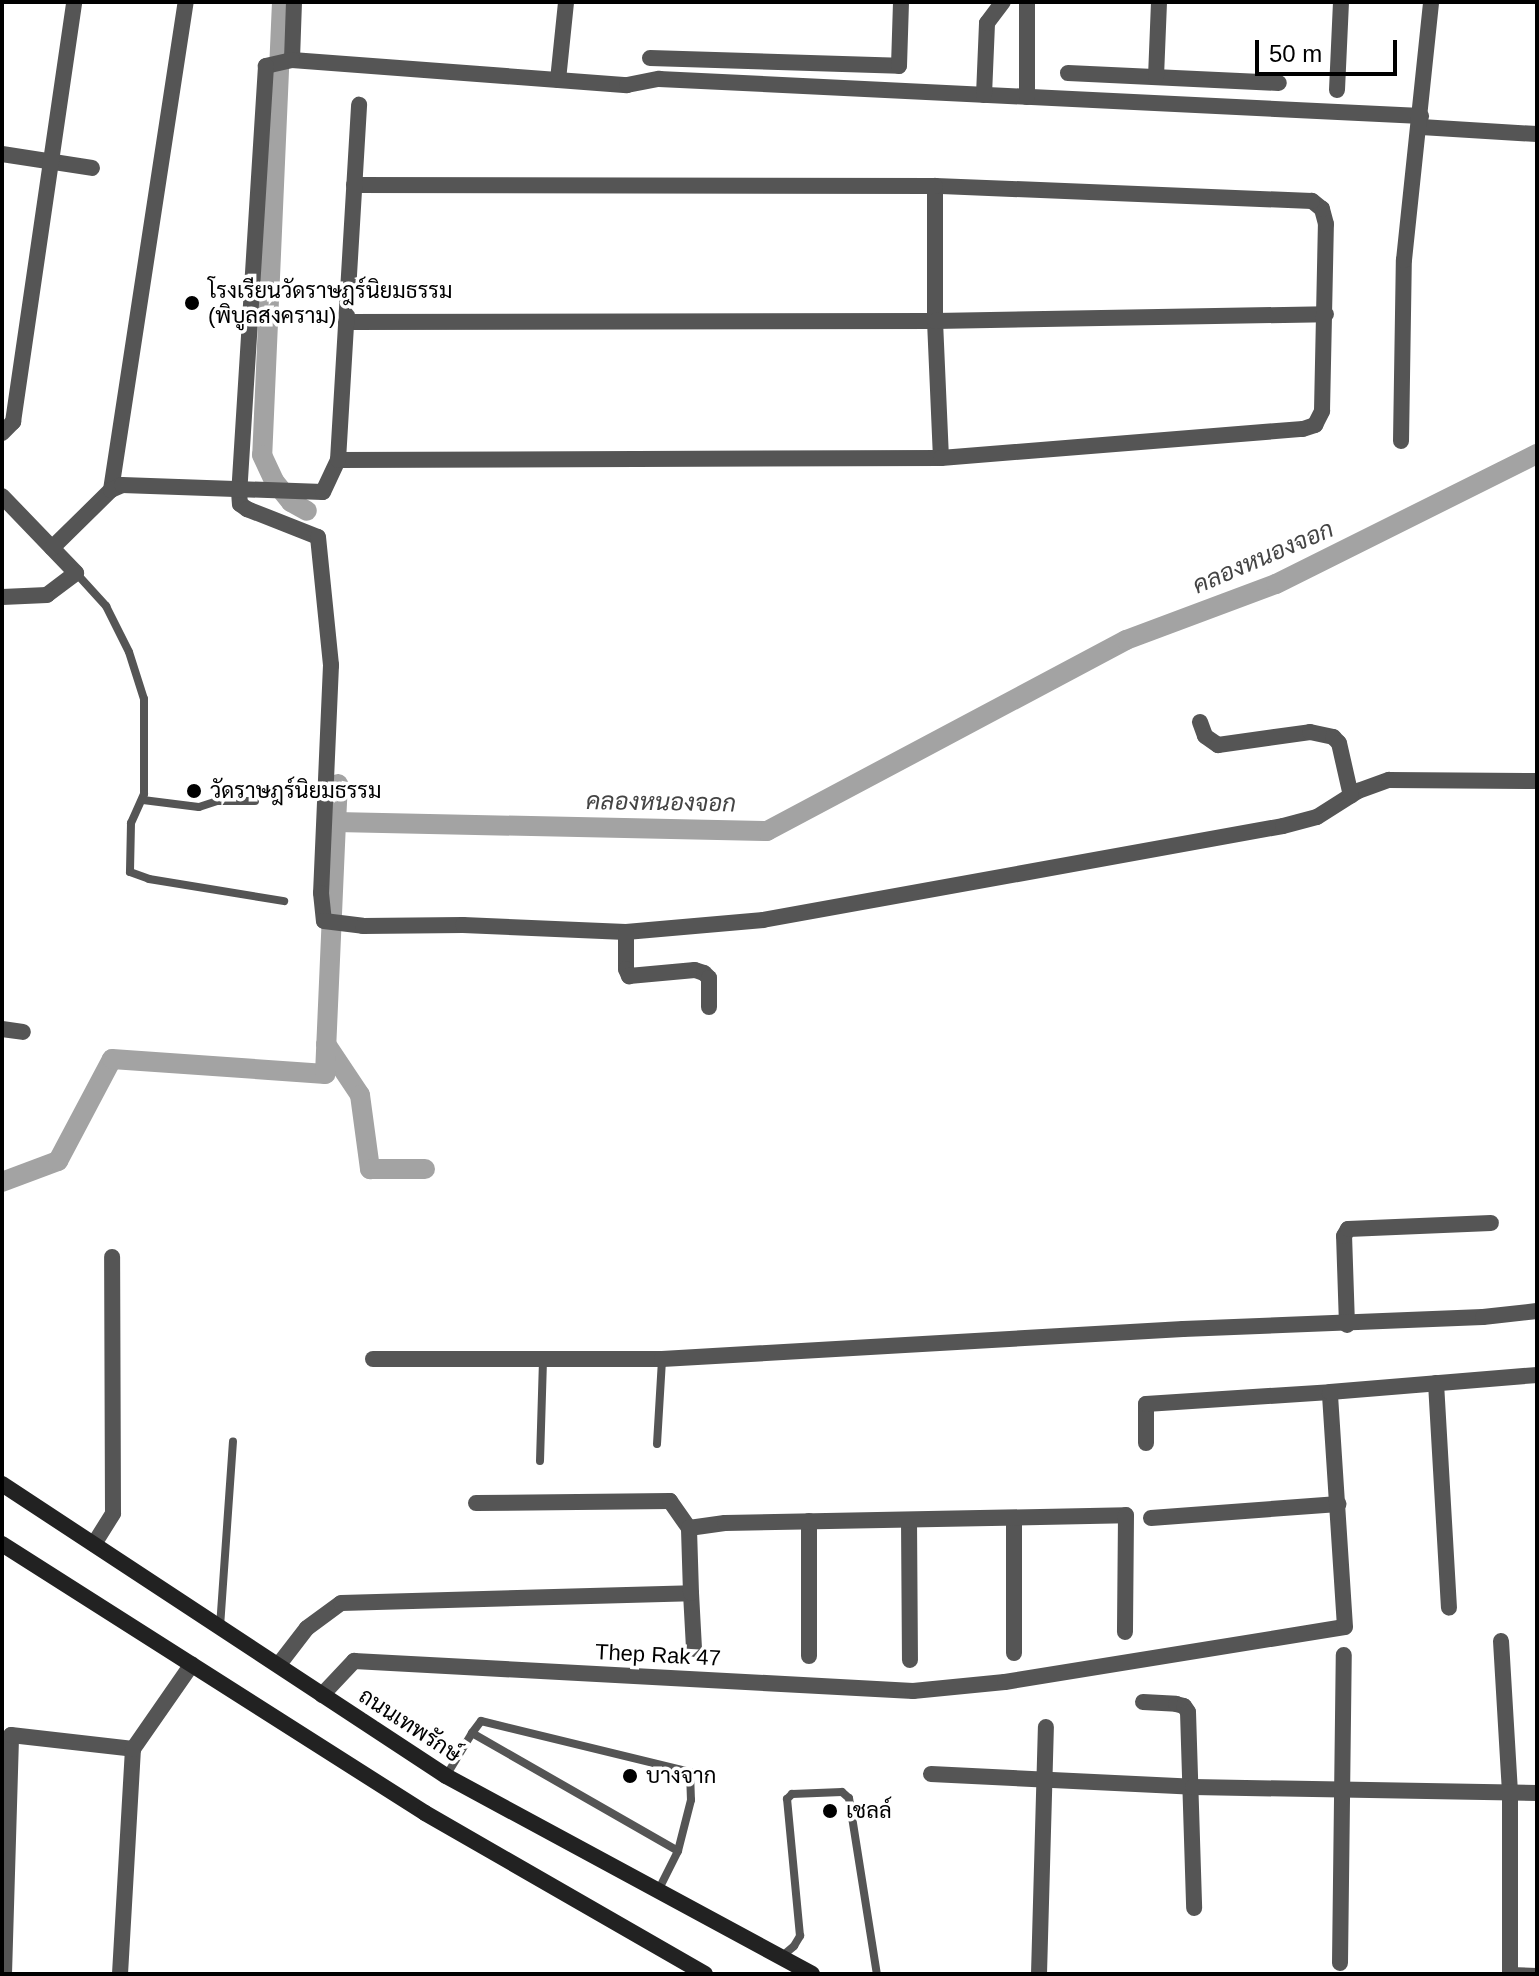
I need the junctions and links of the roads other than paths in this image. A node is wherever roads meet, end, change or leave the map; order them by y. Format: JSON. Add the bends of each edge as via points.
{"nodes":[{"id":1,"x":74,"y":2,"type":"edge"},
{"id":2,"x":186,"y":2,"type":"edge"},
{"id":3,"x":294,"y":2,"type":"edge"},
{"id":4,"x":566,"y":2,"type":"edge"},
{"id":5,"x":901,"y":2,"type":"edge"},
{"id":6,"x":1003,"y":2,"type":"edge"},
{"id":7,"x":1027,"y":2,"type":"edge"},
{"id":8,"x":1159,"y":2,"type":"edge"},
{"id":9,"x":1341,"y":2,"type":"edge"},
{"id":10,"x":1431,"y":2,"type":"edge"},
{"id":11,"x":650,"y":58,"type":"dead end"},
{"id":12,"x":288,"y":60,"type":"junction"},
{"id":13,"x":1068,"y":73,"type":"dead end"},
{"id":14,"x":1156,"y":77,"type":"junction"},
{"id":15,"x":558,"y":80,"type":"junction"},
{"id":16,"x":1279,"y":83,"type":"dead end"},
{"id":17,"x":1337,"y":90,"type":"dead end"},
{"id":18,"x":984,"y":95,"type":"junction"},
{"id":19,"x":1027,"y":97,"type":"junction"},
{"id":20,"x":359,"y":105,"type":"dead end"},
{"id":21,"x":1421,"y":121,"type":"junction"},
{"id":22,"x":1537,"y":134,"type":"edge"},
{"id":23,"x":2,"y":154,"type":"edge"},
{"id":24,"x":51,"y":161,"type":"junction"},
{"id":25,"x":92,"y":168,"type":"dead end"},
{"id":26,"x":354,"y":185,"type":"junction"},
{"id":27,"x":935,"y":186,"type":"junction"},
{"id":28,"x":1326,"y":314,"type":"junction"},
{"id":29,"x":935,"y":321,"type":"junction"},
{"id":30,"x":346,"y":322,"type":"junction"},
{"id":31,"x":2,"y":433,"type":"edge"},
{"id":32,"x":1401,"y":441,"type":"dead end"},
{"id":33,"x":941,"y":458,"type":"junction"},
{"id":34,"x":338,"y":460,"type":"junction"},
{"id":35,"x":111,"y":490,"type":"junction"},
{"id":36,"x":243,"y":491,"type":"junction"},
{"id":37,"x":2,"y":496,"type":"edge"},
{"id":38,"x":52,"y":548,"type":"junction"},
{"id":39,"x":76,"y":573,"type":"junction"},
{"id":40,"x":2,"y":597,"type":"edge"},
{"id":41,"x":1200,"y":722,"type":"dead end"},
{"id":42,"x":1537,"y":781,"type":"edge"},
{"id":43,"x":1351,"y":796,"type":"junction"},
{"id":44,"x":143,"y":800,"type":"junction"},
{"id":45,"x":255,"y":801,"type":"dead end"},
{"id":46,"x":284,"y":901,"type":"dead end"},
{"id":47,"x":626,"y":932,"type":"junction"},
{"id":48,"x":709,"y":1007,"type":"dead end"},
{"id":49,"x":2,"y":1029,"type":"edge"},
{"id":50,"x":23,"y":1032,"type":"dead end"},
{"id":51,"x":1491,"y":1223,"type":"dead end"},
{"id":52,"x":112,"y":1257,"type":"dead end"},
{"id":53,"x":1537,"y":1311,"type":"edge"},
{"id":54,"x":1347,"y":1325,"type":"junction"},
{"id":55,"x":373,"y":1359,"type":"dead end"},
{"id":56,"x":662,"y":1359,"type":"junction"},
{"id":57,"x":543,"y":1361,"type":"junction"},
{"id":58,"x":1537,"y":1375,"type":"edge"},
{"id":59,"x":1436,"y":1383,"type":"junction"},
{"id":60,"x":1330,"y":1392,"type":"junction"},
{"id":61,"x":233,"y":1441,"type":"dead end"},
{"id":62,"x":1146,"y":1443,"type":"dead end"},
{"id":63,"x":657,"y":1444,"type":"dead end"},
{"id":64,"x":540,"y":1461,"type":"dead end"},
{"id":65,"x":2,"y":1484,"type":"edge"},
{"id":66,"x":476,"y":1503,"type":"dead end"},
{"id":67,"x":1338,"y":1504,"type":"junction"},
{"id":68,"x":1014,"y":1518,"type":"junction"},
{"id":69,"x":1151,"y":1518,"type":"dead end"},
{"id":70,"x":909,"y":1520,"type":"junction"},
{"id":71,"x":809,"y":1521,"type":"junction"},
{"id":72,"x":689,"y":1528,"type":"junction"},
{"id":73,"x":2,"y":1544,"type":"edge"},
{"id":74,"x":94,"y":1544,"type":"junction"},
{"id":75,"x":691,"y":1593,"type":"junction"},
{"id":76,"x":1449,"y":1608,"type":"dead end"},
{"id":77,"x":220,"y":1627,"type":"junction"},
{"id":78,"x":1125,"y":1632,"type":"dead end"},
{"id":79,"x":1501,"y":1641,"type":"dead end"},
{"id":80,"x":694,"y":1649,"type":"dead end"},
{"id":81,"x":1014,"y":1653,"type":"dead end"},
{"id":82,"x":1344,"y":1655,"type":"dead end"},
{"id":83,"x":809,"y":1656,"type":"dead end"},
{"id":84,"x":910,"y":1660,"type":"dead end"},
{"id":85,"x":280,"y":1663,"type":"junction"},
{"id":86,"x":192,"y":1664,"type":"junction"},
{"id":87,"x":322,"y":1695,"type":"junction"},
{"id":88,"x":1143,"y":1702,"type":"dead end"},
{"id":89,"x":1046,"y":1727,"type":"dead end"},
{"id":90,"x":472,"y":1733,"type":"junction"},
{"id":91,"x":133,"y":1749,"type":"junction"},
{"id":92,"x":931,"y":1774,"type":"dead end"},
{"id":93,"x":446,"y":1776,"type":"junction"},
{"id":94,"x":1046,"y":1779,"type":"junction"},
{"id":95,"x":1193,"y":1787,"type":"junction"},
{"id":96,"x":1344,"y":1788,"type":"junction"},
{"id":97,"x":1510,"y":1793,"type":"junction"},
{"id":98,"x":1537,"y":1793,"type":"edge"},
{"id":99,"x":678,"y":1851,"type":"junction"},
{"id":100,"x":658,"y":1891,"type":"junction"},
{"id":101,"x":1194,"y":1908,"type":"dead end"},
{"id":102,"x":781,"y":1957,"type":"junction"},
{"id":103,"x":1340,"y":1963,"type":"dead end"},
{"id":104,"x":1537,"y":1972,"type":"edge"},
{"id":105,"x":1510,"y":1973,"type":"edge"},
{"id":106,"x":4,"y":1974,"type":"edge"},
{"id":107,"x":120,"y":1974,"type":"edge"},
{"id":108,"x":705,"y":1974,"type":"edge"},
{"id":109,"x":812,"y":1974,"type":"edge"},
{"id":110,"x":877,"y":1974,"type":"edge"},
{"id":111,"x":1039,"y":1974,"type":"edge"}],
"edges":[{"from":1,"to":24,"type":"street"},
{"from":2,"to":35,"type":"street"},
{"from":3,"to":12,"type":"street"},
{"from":4,"to":15,"type":"street"},
{"from":5,"to":11,"type":"street","via":[[899,66]]},
{"from":6,"to":18,"type":"street","via":[[987,23]]},
{"from":7,"to":19,"type":"street"},
{"from":8,"to":14,"type":"street"},
{"from":9,"to":17,"type":"street"},
{"from":10,"to":21,"type":"street"},
{"from":12,"to":15,"type":"street"},
{"from":12,"to":36,"type":"street","via":[[266,66]]},
{"from":13,"to":14,"type":"street"},
{"from":14,"to":16,"type":"street"},
{"from":15,"to":18,"type":"street","via":[[627,85],[659,79]]},
{"from":18,"to":19,"type":"street"},
{"from":19,"to":21,"type":"street"},
{"from":20,"to":26,"type":"street"},
{"from":21,"to":22,"type":"street"},
{"from":21,"to":32,"type":"street","via":[[1404,260]]},
{"from":23,"to":24,"type":"street"},
{"from":24,"to":25,"type":"street"},
{"from":24,"to":31,"type":"street","via":[[13,422]]},
{"from":26,"to":27,"type":"street"},
{"from":26,"to":30,"type":"street"},
{"from":27,"to":28,"type":"street","via":[[1312,201],[1322,209],[1326,224]]},
{"from":27,"to":29,"type":"street"},
{"from":28,"to":29,"type":"street"},
{"from":28,"to":33,"type":"street","via":[[1322,411],[1315,425]]},
{"from":29,"to":30,"type":"street"},
{"from":29,"to":33,"type":"street"},
{"from":30,"to":34,"type":"street"},
{"from":33,"to":34,"type":"street"},
{"from":34,"to":36,"type":"street","via":[[323,492]]},
{"from":35,"to":36,"type":"street","via":[[122,485]]},
{"from":35,"to":38,"type":"street"},
{"from":36,"to":47,"type":"street","via":[[240,504],[247,509],[318,537],[331,665],[324,921]]},
{"from":37,"to":38,"type":"street"},
{"from":38,"to":39,"type":"street"},
{"from":39,"to":40,"type":"street","via":[[47,595]]},
{"from":39,"to":44,"type":"lane","via":[[106,606],[144,699]]},
{"from":41,"to":43,"type":"street","via":[[1205,736],[1218,745],[1310,732],[1333,737]]},
{"from":42,"to":43,"type":"street","via":[[1409,779],[1377,782]]},
{"from":43,"to":47,"type":"street","via":[[1317,817],[1283,826],[1100,861],[763,920]]},
{"from":44,"to":45,"type":"lane","via":[[199,807]]},
{"from":44,"to":46,"type":"lane","via":[[131,823],[131,872]]},
{"from":47,"to":48,"type":"street","via":[[629,976],[704,973],[709,978]]},
{"from":49,"to":50,"type":"street"},
{"from":51,"to":54,"type":"street","via":[[1348,1229]]},
{"from":52,"to":74,"type":"street","via":[[113,1513]]},
{"from":53,"to":54,"type":"street"},
{"from":54,"to":56,"type":"street","via":[[1183,1329]]},
{"from":55,"to":57,"type":"street"},
{"from":56,"to":57,"type":"street"},
{"from":56,"to":63,"type":"lane"},
{"from":57,"to":64,"type":"lane"},
{"from":58,"to":59,"type":"street"},
{"from":59,"to":60,"type":"street"},
{"from":59,"to":76,"type":"street"},
{"from":60,"to":62,"type":"street","via":[[1146,1404]]},
{"from":60,"to":67,"type":"street"},
{"from":61,"to":77,"type":"lane"},
{"from":65,"to":74,"type":"main road","name":"ถนนเทพรักษ์"},
{"from":66,"to":72,"type":"street","via":[[670,1501]]},
{"from":67,"to":69,"type":"street"},
{"from":67,"to":87,"type":"street","name":"Thep Rak 47","via":[[1345,1627],[1005,1682],[913,1691],[354,1661]]},
{"from":68,"to":70,"type":"street"},
{"from":68,"to":78,"type":"street","via":[[1126,1515]]},
{"from":68,"to":81,"type":"street"},
{"from":70,"to":71,"type":"street"},
{"from":70,"to":84,"type":"street"},
{"from":71,"to":72,"type":"street"},
{"from":71,"to":83,"type":"street"},
{"from":72,"to":75,"type":"street"},
{"from":73,"to":86,"type":"main road"},
{"from":74,"to":77,"type":"main road","name":"ถนนเทพรักษ์"},
{"from":75,"to":80,"type":"street"},
{"from":75,"to":85,"type":"street","via":[[341,1603],[307,1628]]},
{"from":77,"to":85,"type":"main road","name":"ถนนเทพรักษ์"},
{"from":79,"to":97,"type":"street"},
{"from":82,"to":96,"type":"street"},
{"from":85,"to":87,"type":"main road","name":"ถนนเทพรักษ์"},
{"from":86,"to":91,"type":"street"},
{"from":86,"to":108,"type":"main road","via":[[425,1813]]},
{"from":87,"to":93,"type":"main road","name":"ถนนเทพรักษ์"},
{"from":88,"to":95,"type":"street","via":[[1184,1706]]},
{"from":89,"to":94,"type":"street"},
{"from":90,"to":93,"type":"lane"},
{"from":90,"to":99,"type":"lane"},
{"from":90,"to":99,"type":"lane","via":[[481,1721],[690,1772],[691,1800]]},
{"from":91,"to":106,"type":"street","via":[[11,1735]]},
{"from":91,"to":107,"type":"street"},
{"from":92,"to":94,"type":"street"},
{"from":93,"to":100,"type":"main road","name":"ถนนเทพรักษ์"},
{"from":94,"to":95,"type":"street"},
{"from":94,"to":111,"type":"street"},
{"from":95,"to":96,"type":"street"},
{"from":95,"to":101,"type":"street"},
{"from":96,"to":97,"type":"street"},
{"from":96,"to":103,"type":"street"},
{"from":97,"to":98,"type":"street"},
{"from":97,"to":105,"type":"street"},
{"from":99,"to":100,"type":"lane"},
{"from":100,"to":102,"type":"main road","name":"ถนนเทพรักษ์"},
{"from":102,"to":109,"type":"main road","name":"ถนนเทพรักษ์"},
{"from":102,"to":110,"type":"lane","via":[[800,1936],[787,1799],[792,1794],[838,1791],[849,1798]]},
{"from":104,"to":105,"type":"lane"}]}
